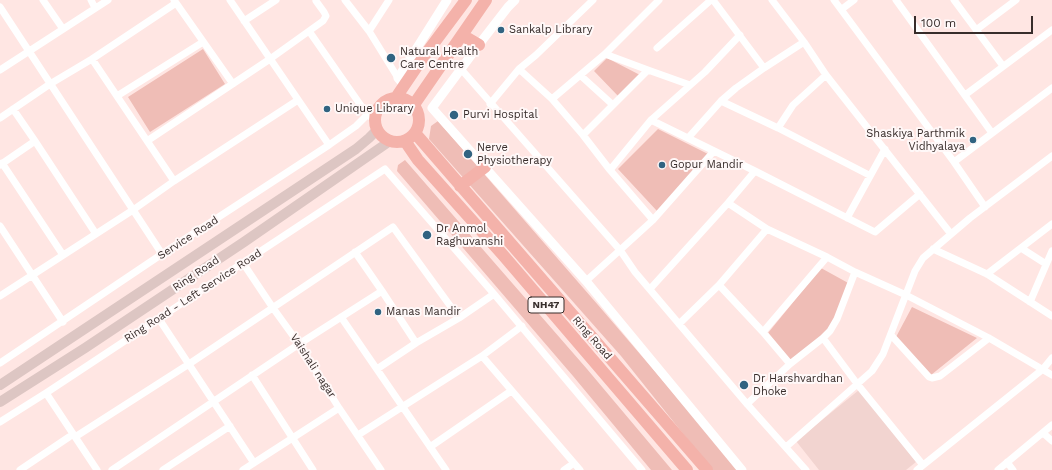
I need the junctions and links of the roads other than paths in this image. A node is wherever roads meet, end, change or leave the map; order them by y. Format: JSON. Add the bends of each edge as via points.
{"nodes":[{"id":1,"x":43,"y":0,"type":"edge"},
{"id":2,"x":91,"y":0,"type":"edge"},
{"id":3,"x":108,"y":0,"type":"edge"},
{"id":4,"x":230,"y":0,"type":"edge"},
{"id":5,"x":276,"y":0,"type":"edge"},
{"id":6,"x":345,"y":0,"type":"edge"},
{"id":7,"x":389,"y":0,"type":"edge"},
{"id":8,"x":447,"y":0,"type":"edge"},
{"id":9,"x":466,"y":0,"type":"edge"},
{"id":10,"x":486,"y":0,"type":"edge"},
{"id":11,"x":515,"y":0,"type":"edge"},
{"id":12,"x":593,"y":0,"type":"edge"},
{"id":13,"x":659,"y":0,"type":"edge"},
{"id":14,"x":712,"y":0,"type":"edge"},
{"id":15,"x":772,"y":0,"type":"edge"},
{"id":16,"x":834,"y":0,"type":"edge"},
{"id":17,"x":854,"y":0,"type":"edge"},
{"id":18,"x":896,"y":0,"type":"edge"},
{"id":19,"x":954,"y":0,"type":"edge"},
{"id":20,"x":1016,"y":0,"type":"edge"},
{"id":21,"x":316,"y":1,"type":"dead end"},
{"id":22,"x":175,"y":2,"type":"edge"},
{"id":23,"x":0,"y":7,"type":"edge"},
{"id":24,"x":96,"y":8,"type":"junction"},
{"id":25,"x":842,"y":9,"type":"junction"},
{"id":26,"x":244,"y":21,"type":"junction"},
{"id":27,"x":63,"y":29,"type":"junction"},
{"id":28,"x":976,"y":30,"type":"junction"},
{"id":29,"x":1052,"y":30,"type":"edge"},
{"id":30,"x":308,"y":31,"type":"junction"},
{"id":31,"x":369,"y":31,"type":"junction"},
{"id":32,"x":462,"y":35,"type":"junction"},
{"id":33,"x":740,"y":35,"type":"junction"},
{"id":34,"x":203,"y":42,"type":"junction"},
{"id":35,"x":804,"y":42,"type":"junction"},
{"id":36,"x":479,"y":45,"type":"junction"},
{"id":37,"x":657,"y":48,"type":"dead end"},
{"id":38,"x":29,"y":52,"type":"junction"},
{"id":39,"x":605,"y":54,"type":"junction"},
{"id":40,"x":92,"y":59,"type":"junction"},
{"id":41,"x":270,"y":59,"type":"junction"},
{"id":42,"x":1003,"y":66,"type":"junction"},
{"id":43,"x":764,"y":68,"type":"junction"},
{"id":44,"x":461,"y":69,"type":"junction"},
{"id":45,"x":519,"y":69,"type":"junction"},
{"id":46,"x":0,"y":70,"type":"edge"},
{"id":47,"x":648,"y":70,"type":"junction"},
{"id":48,"x":580,"y":75,"type":"junction"},
{"id":49,"x":826,"y":75,"type":"junction"},
{"id":50,"x":401,"y":82,"type":"junction"},
{"id":51,"x":50,"y":84,"type":"junction"},
{"id":52,"x":233,"y":84,"type":"junction"},
{"id":53,"x":690,"y":85,"type":"junction"},
{"id":54,"x":1052,"y":88,"type":"edge"},
{"id":55,"x":965,"y":95,"type":"junction"},
{"id":56,"x":117,"y":96,"type":"junction"},
{"id":57,"x":395,"y":99,"type":"junction"},
{"id":58,"x":552,"y":99,"type":"junction"},
{"id":59,"x":298,"y":100,"type":"junction"},
{"id":60,"x":721,"y":101,"type":"junction"},
{"id":61,"x":490,"y":104,"type":"junction"},
{"id":62,"x":613,"y":105,"type":"junction"},
{"id":63,"x":413,"y":106,"type":"junction"},
{"id":64,"x":12,"y":109,"type":"junction"},
{"id":65,"x":0,"y":118,"type":"edge"},
{"id":66,"x":650,"y":120,"type":"junction"},
{"id":67,"x":373,"y":121,"type":"junction"},
{"id":68,"x":778,"y":128,"type":"junction"},
{"id":69,"x":415,"y":133,"type":"junction"},
{"id":70,"x":992,"y":133,"type":"junction"},
{"id":71,"x":583,"y":135,"type":"junction"},
{"id":72,"x":688,"y":138,"type":"junction"},
{"id":73,"x":35,"y":141,"type":"junction"},
{"id":74,"x":147,"y":141,"type":"junction"},
{"id":75,"x":390,"y":141,"type":"junction"},
{"id":76,"x":405,"y":141,"type":"junction"},
{"id":77,"x":329,"y":145,"type":"junction"},
{"id":78,"x":884,"y":149,"type":"junction"},
{"id":79,"x":714,"y":151,"type":"junction"},
{"id":80,"x":1052,"y":156,"type":"edge"},
{"id":81,"x":954,"y":162,"type":"junction"},
{"id":82,"x":1,"y":164,"type":"edge"},
{"id":83,"x":485,"y":167,"type":"junction"},
{"id":84,"x":610,"y":170,"type":"junction"},
{"id":85,"x":755,"y":171,"type":"junction"},
{"id":86,"x":869,"y":175,"type":"junction"},
{"id":87,"x":174,"y":181,"type":"junction"},
{"id":88,"x":460,"y":186,"type":"junction"},
{"id":89,"x":920,"y":194,"type":"junction"},
{"id":90,"x":728,"y":203,"type":"junction"},
{"id":91,"x":985,"y":207,"type":"junction"},
{"id":92,"x":133,"y":210,"type":"junction"},
{"id":93,"x":847,"y":218,"type":"junction"},
{"id":94,"x":653,"y":220,"type":"junction"},
{"id":95,"x":1052,"y":224,"type":"edge"},
{"id":96,"x":0,"y":226,"type":"edge"},
{"id":97,"x":767,"y":229,"type":"junction"},
{"id":98,"x":96,"y":234,"type":"junction"},
{"id":99,"x":951,"y":234,"type":"junction"},
{"id":100,"x":1021,"y":248,"type":"junction"},
{"id":101,"x":933,"y":249,"type":"junction"},
{"id":102,"x":620,"y":250,"type":"junction"},
{"id":103,"x":1052,"y":251,"type":"edge"},
{"id":104,"x":355,"y":252,"type":"junction"},
{"id":105,"x":162,"y":254,"type":"junction"},
{"id":106,"x":63,"y":255,"type":"junction"},
{"id":107,"x":827,"y":257,"type":"junction"},
{"id":108,"x":244,"y":263,"type":"junction"},
{"id":109,"x":1046,"y":264,"type":"junction"},
{"id":110,"x":855,"y":272,"type":"junction"},
{"id":111,"x":987,"y":274,"type":"junction"},
{"id":112,"x":33,"y":275,"type":"junction"},
{"id":113,"x":586,"y":281,"type":"junction"},
{"id":114,"x":719,"y":285,"type":"junction"},
{"id":115,"x":650,"y":289,"type":"junction"},
{"id":116,"x":382,"y":291,"type":"junction"},
{"id":117,"x":494,"y":294,"type":"junction"},
{"id":118,"x":906,"y":295,"type":"junction"},
{"id":119,"x":0,"y":296,"type":"edge"},
{"id":120,"x":1030,"y":302,"type":"junction"},
{"id":121,"x":273,"y":308,"type":"junction"},
{"id":122,"x":1052,"y":316,"type":"edge"},
{"id":123,"x":341,"y":317,"type":"junction"},
{"id":124,"x":459,"y":318,"type":"junction"},
{"id":125,"x":159,"y":319,"type":"junction"},
{"id":126,"x":63,"y":322,"type":"junction"},
{"id":127,"x":680,"y":324,"type":"junction"},
{"id":128,"x":522,"y":326,"type":"junction"},
{"id":129,"x":764,"y":332,"type":"junction"},
{"id":130,"x":891,"y":335,"type":"junction"},
{"id":131,"x":823,"y":338,"type":"junction"},
{"id":132,"x":989,"y":338,"type":"junction"},
{"id":133,"x":416,"y":343,"type":"junction"},
{"id":134,"x":299,"y":344,"type":"junction"},
{"id":135,"x":482,"y":356,"type":"junction"},
{"id":136,"x":1052,"y":358,"type":"edge"},
{"id":137,"x":0,"y":363,"type":"edge"},
{"id":138,"x":189,"y":364,"type":"junction"},
{"id":139,"x":790,"y":364,"type":"junction"},
{"id":140,"x":377,"y":369,"type":"junction"},
{"id":141,"x":1043,"y":369,"type":"junction"},
{"id":142,"x":252,"y":375,"type":"junction"},
{"id":143,"x":1052,"y":375,"type":"edge"},
{"id":144,"x":858,"y":384,"type":"junction"},
{"id":145,"x":0,"y":385,"type":"edge"},
{"id":146,"x":511,"y":391,"type":"junction"},
{"id":147,"x":46,"y":393,"type":"junction"},
{"id":148,"x":213,"y":401,"type":"junction"},
{"id":149,"x":0,"y":402,"type":"edge"},
{"id":150,"x":747,"y":404,"type":"junction"},
{"id":151,"x":402,"y":406,"type":"junction"},
{"id":152,"x":339,"y":408,"type":"junction"},
{"id":153,"x":0,"y":422,"type":"edge"},
{"id":154,"x":1052,"y":425,"type":"edge"},
{"id":155,"x":230,"y":426,"type":"junction"},
{"id":156,"x":1043,"y":433,"type":"junction"},
{"id":157,"x":358,"y":435,"type":"junction"},
{"id":158,"x":72,"y":437,"type":"junction"},
{"id":159,"x":293,"y":438,"type":"junction"},
{"id":160,"x":1052,"y":441,"type":"edge"},
{"id":161,"x":430,"y":447,"type":"junction"},
{"id":162,"x":786,"y":448,"type":"junction"},
{"id":163,"x":1007,"y":462,"type":"junction"},
{"id":164,"x":254,"y":463,"type":"junction"},
{"id":165,"x":574,"y":463,"type":"junction"},
{"id":166,"x":920,"y":468,"type":"edge"},
{"id":167,"x":640,"y":469,"type":"edge"},
{"id":168,"x":20,"y":470,"type":"edge"},
{"id":169,"x":96,"y":470,"type":"edge"},
{"id":170,"x":112,"y":470,"type":"edge"},
{"id":171,"x":163,"y":470,"type":"edge"},
{"id":172,"x":243,"y":470,"type":"edge"},
{"id":173,"x":313,"y":470,"type":"edge"},
{"id":174,"x":382,"y":470,"type":"edge"},
{"id":175,"x":446,"y":470,"type":"edge"},
{"id":176,"x":564,"y":470,"type":"edge"},
{"id":177,"x":580,"y":470,"type":"edge"},
{"id":178,"x":687,"y":470,"type":"edge"},
{"id":179,"x":706,"y":470,"type":"edge"},
{"id":180,"x":742,"y":470,"type":"edge"},
{"id":181,"x":806,"y":470,"type":"edge"},
{"id":182,"x":998,"y":470,"type":"edge"},
{"id":183,"x":1013,"y":470,"type":"edge"}],
"edges":[{"from":1,"to":27,"type":"street"},
{"from":2,"to":24,"type":"street"},
{"from":3,"to":24,"type":"street"},
{"from":4,"to":26,"type":"street"},
{"from":5,"to":26,"type":"street"},
{"from":6,"to":31,"type":"street"},
{"from":7,"to":31,"type":"street"},
{"from":8,"to":50,"type":"street"},
{"from":9,"to":50,"type":"highway"},
{"from":10,"to":32,"type":"highway"},
{"from":11,"to":36,"type":"street"},
{"from":12,"to":45,"type":"street"},
{"from":13,"to":39,"type":"street"},
{"from":14,"to":33,"type":"street"},
{"from":14,"to":37,"type":"street"},
{"from":15,"to":35,"type":"street"},
{"from":16,"to":25,"type":"street"},
{"from":17,"to":25,"type":"street"},
{"from":18,"to":55,"type":"street"},
{"from":19,"to":28,"type":"street"},
{"from":20,"to":28,"type":"street"},
{"from":21,"to":30,"type":"street","via":[[326,16]]},
{"from":22,"to":34,"type":"street"},
{"from":22,"to":40,"type":"street"},
{"from":23,"to":38,"type":"street"},
{"from":24,"to":27,"type":"street"},
{"from":25,"to":81,"type":"street"},
{"from":26,"to":41,"type":"street"},
{"from":27,"to":38,"type":"street"},
{"from":28,"to":42,"type":"street"},
{"from":29,"to":42,"type":"street"},
{"from":30,"to":41,"type":"street"},
{"from":30,"to":67,"type":"street"},
{"from":31,"to":50,"type":"street"},
{"from":32,"to":36,"type":"highway"},
{"from":32,"to":63,"type":"highway"},
{"from":33,"to":43,"type":"street"},
{"from":33,"to":53,"type":"street"},
{"from":34,"to":52,"type":"street"},
{"from":34,"to":56,"type":"street"},
{"from":35,"to":43,"type":"street"},
{"from":35,"to":49,"type":"street"},
{"from":36,"to":44,"type":"street"},
{"from":38,"to":46,"type":"street"},
{"from":38,"to":51,"type":"street"},
{"from":39,"to":47,"type":"street"},
{"from":39,"to":48,"type":"street"},
{"from":40,"to":51,"type":"street"},
{"from":40,"to":56,"type":"street"},
{"from":41,"to":52,"type":"street"},
{"from":41,"to":59,"type":"street"},
{"from":42,"to":55,"type":"street"},
{"from":43,"to":60,"type":"street"},
{"from":44,"to":61,"type":"street"},
{"from":44,"to":83,"type":"street","via":[[432,108]]},
{"from":45,"to":58,"type":"street"},
{"from":45,"to":61,"type":"street"},
{"from":47,"to":53,"type":"street"},
{"from":47,"to":62,"type":"street"},
{"from":48,"to":58,"type":"street"},
{"from":48,"to":62,"type":"street"},
{"from":49,"to":68,"type":"street","via":[[793,105]]},
{"from":49,"to":78,"type":"street"},
{"from":50,"to":57,"type":"highway"},
{"from":51,"to":64,"type":"street"},
{"from":51,"to":92,"type":"street"},
{"from":52,"to":74,"type":"street"},
{"from":53,"to":66,"type":"street"},
{"from":54,"to":70,"type":"street"},
{"from":55,"to":70,"type":"street"},
{"from":56,"to":74,"type":"street"},
{"from":57,"to":63,"type":"highway","via":[[402,99]]},
{"from":57,"to":67,"type":"highway","via":[[381,105]]},
{"from":58,"to":71,"type":"street"},
{"from":59,"to":77,"type":"street"},
{"from":59,"to":87,"type":"street"},
{"from":60,"to":68,"type":"street"},
{"from":60,"to":72,"type":"street"},
{"from":61,"to":102,"type":"street"},
{"from":62,"to":71,"type":"street"},
{"from":63,"to":69,"type":"highway","via":[[419,117]]},
{"from":64,"to":65,"type":"street"},
{"from":64,"to":73,"type":"street"},
{"from":66,"to":72,"type":"street"},
{"from":66,"to":84,"type":"street"},
{"from":67,"to":75,"type":"highway"},
{"from":67,"to":77,"type":"street","name":"Service Road","via":[[356,126]]},
{"from":67,"to":145,"type":"main road","name":"Ring Road","via":[[369,138],[356,149]]},
{"from":68,"to":86,"type":"street"},
{"from":69,"to":76,"type":"highway"},
{"from":69,"to":88,"type":"highway","name":"Ring Road"},
{"from":70,"to":81,"type":"street"},
{"from":71,"to":84,"type":"street"},
{"from":72,"to":79,"type":"street"},
{"from":73,"to":82,"type":"street"},
{"from":73,"to":98,"type":"street"},
{"from":74,"to":87,"type":"street"},
{"from":75,"to":76,"type":"highway"},
{"from":75,"to":149,"type":"main road","name":"Ring Road","via":[[244,242]]},
{"from":76,"to":178,"type":"highway","name":"Ring Road","number":"NH47","via":[[418,160]]},
{"from":77,"to":105,"type":"street","name":"Service Road"},
{"from":78,"to":86,"type":"street"},
{"from":78,"to":89,"type":"street"},
{"from":79,"to":85,"type":"street"},
{"from":79,"to":94,"type":"street"},
{"from":80,"to":91,"type":"street"},
{"from":81,"to":91,"type":"street"},
{"from":82,"to":106,"type":"street"},
{"from":83,"to":88,"type":"highway"},
{"from":83,"to":113,"type":"street"},
{"from":84,"to":94,"type":"street"},
{"from":85,"to":90,"type":"street"},
{"from":85,"to":93,"type":"street"},
{"from":86,"to":93,"type":"street"},
{"from":87,"to":92,"type":"street"},
{"from":88,"to":179,"type":"highway","name":"Ring Road"},
{"from":89,"to":93,"type":"street","via":[[875,232]]},
{"from":89,"to":99,"type":"street"},
{"from":90,"to":97,"type":"street"},
{"from":90,"to":115,"type":"street"},
{"from":91,"to":99,"type":"street"},
{"from":92,"to":98,"type":"street"},
{"from":92,"to":105,"type":"street"},
{"from":94,"to":102,"type":"street"},
{"from":95,"to":100,"type":"street"},
{"from":96,"to":112,"type":"street"},
{"from":97,"to":107,"type":"street"},
{"from":97,"to":114,"type":"street"},
{"from":98,"to":106,"type":"street"},
{"from":99,"to":101,"type":"street"},
{"from":100,"to":109,"type":"street"},
{"from":100,"to":111,"type":"street"},
{"from":101,"to":111,"type":"street"},
{"from":101,"to":118,"type":"street","via":[[923,258],[915,271]]},
{"from":102,"to":113,"type":"street"},
{"from":102,"to":115,"type":"street"},
{"from":103,"to":109,"type":"street"},
{"from":104,"to":116,"type":"street"},
{"from":104,"to":121,"type":"street"},
{"from":104,"to":124,"type":"street","via":[[393,227]]},
{"from":105,"to":126,"type":"street","name":"Service Road"},
{"from":106,"to":112,"type":"street"},
{"from":107,"to":110,"type":"street"},
{"from":107,"to":129,"type":"street"},
{"from":108,"to":117,"type":"street","name":"Ring Road - Left Service Road","via":[[385,169]]},
{"from":108,"to":121,"type":"street","name":"Vaishali nagar"},
{"from":108,"to":125,"type":"street","name":"Ring Road - Left Service Road"},
{"from":109,"to":120,"type":"street"},
{"from":110,"to":118,"type":"street"},
{"from":110,"to":131,"type":"street","via":[[837,319]]},
{"from":111,"to":120,"type":"street"},
{"from":112,"to":119,"type":"street"},
{"from":112,"to":126,"type":"street"},
{"from":113,"to":180,"type":"street"},
{"from":114,"to":127,"type":"street"},
{"from":114,"to":129,"type":"street"},
{"from":115,"to":127,"type":"street"},
{"from":116,"to":123,"type":"street"},
{"from":116,"to":133,"type":"street"},
{"from":117,"to":124,"type":"street"},
{"from":117,"to":128,"type":"street"},
{"from":118,"to":130,"type":"street"},
{"from":118,"to":132,"type":"street"},
{"from":120,"to":122,"type":"street"},
{"from":121,"to":134,"type":"street","name":"Vaishali nagar"},
{"from":121,"to":138,"type":"street"},
{"from":123,"to":134,"type":"street"},
{"from":123,"to":140,"type":"street"},
{"from":124,"to":133,"type":"street"},
{"from":125,"to":138,"type":"street"},
{"from":125,"to":147,"type":"street","name":"Ring Road - Left Service Road"},
{"from":126,"to":137,"type":"street","name":"Service Road"},
{"from":127,"to":150,"type":"street"},
{"from":128,"to":135,"type":"street"},
{"from":128,"to":167,"type":"street"},
{"from":129,"to":139,"type":"street"},
{"from":130,"to":132,"type":"street","via":[[932,378],[940,376]]},
{"from":130,"to":144,"type":"street","via":[[872,371]]},
{"from":131,"to":139,"type":"street"},
{"from":131,"to":144,"type":"street"},
{"from":132,"to":141,"type":"street"},
{"from":133,"to":140,"type":"street"},
{"from":134,"to":142,"type":"street"},
{"from":134,"to":152,"type":"street","name":"Vaishali nagar"},
{"from":135,"to":146,"type":"street"},
{"from":135,"to":151,"type":"street"},
{"from":136,"to":141,"type":"street"},
{"from":138,"to":148,"type":"street"},
{"from":138,"to":158,"type":"street"},
{"from":139,"to":150,"type":"street"},
{"from":140,"to":151,"type":"street"},
{"from":141,"to":143,"type":"street"},
{"from":141,"to":166,"type":"street"},
{"from":142,"to":148,"type":"street"},
{"from":142,"to":159,"type":"street"},
{"from":144,"to":162,"type":"street"},
{"from":144,"to":166,"type":"street"},
{"from":146,"to":161,"type":"street"},
{"from":146,"to":165,"type":"street"},
{"from":147,"to":153,"type":"street","name":"Ring Road - Left Service Road"},
{"from":147,"to":158,"type":"street"},
{"from":148,"to":155,"type":"street"},
{"from":148,"to":170,"type":"street"},
{"from":150,"to":162,"type":"street"},
{"from":151,"to":157,"type":"street"},
{"from":151,"to":161,"type":"street"},
{"from":152,"to":157,"type":"street","name":"Vaishali nagar"},
{"from":152,"to":159,"type":"street"},
{"from":154,"to":156,"type":"street"},
{"from":155,"to":164,"type":"street"},
{"from":155,"to":171,"type":"street"},
{"from":156,"to":160,"type":"street"},
{"from":156,"to":163,"type":"street"},
{"from":157,"to":174,"type":"street","name":"Vaishali nagar"},
{"from":158,"to":168,"type":"street"},
{"from":158,"to":169,"type":"street"},
{"from":159,"to":164,"type":"street"},
{"from":159,"to":173,"type":"street"},
{"from":161,"to":175,"type":"street"},
{"from":162,"to":181,"type":"street"},
{"from":163,"to":182,"type":"street"},
{"from":163,"to":183,"type":"street"},
{"from":164,"to":172,"type":"street"},
{"from":165,"to":176,"type":"street"},
{"from":165,"to":177,"type":"street"}]}
